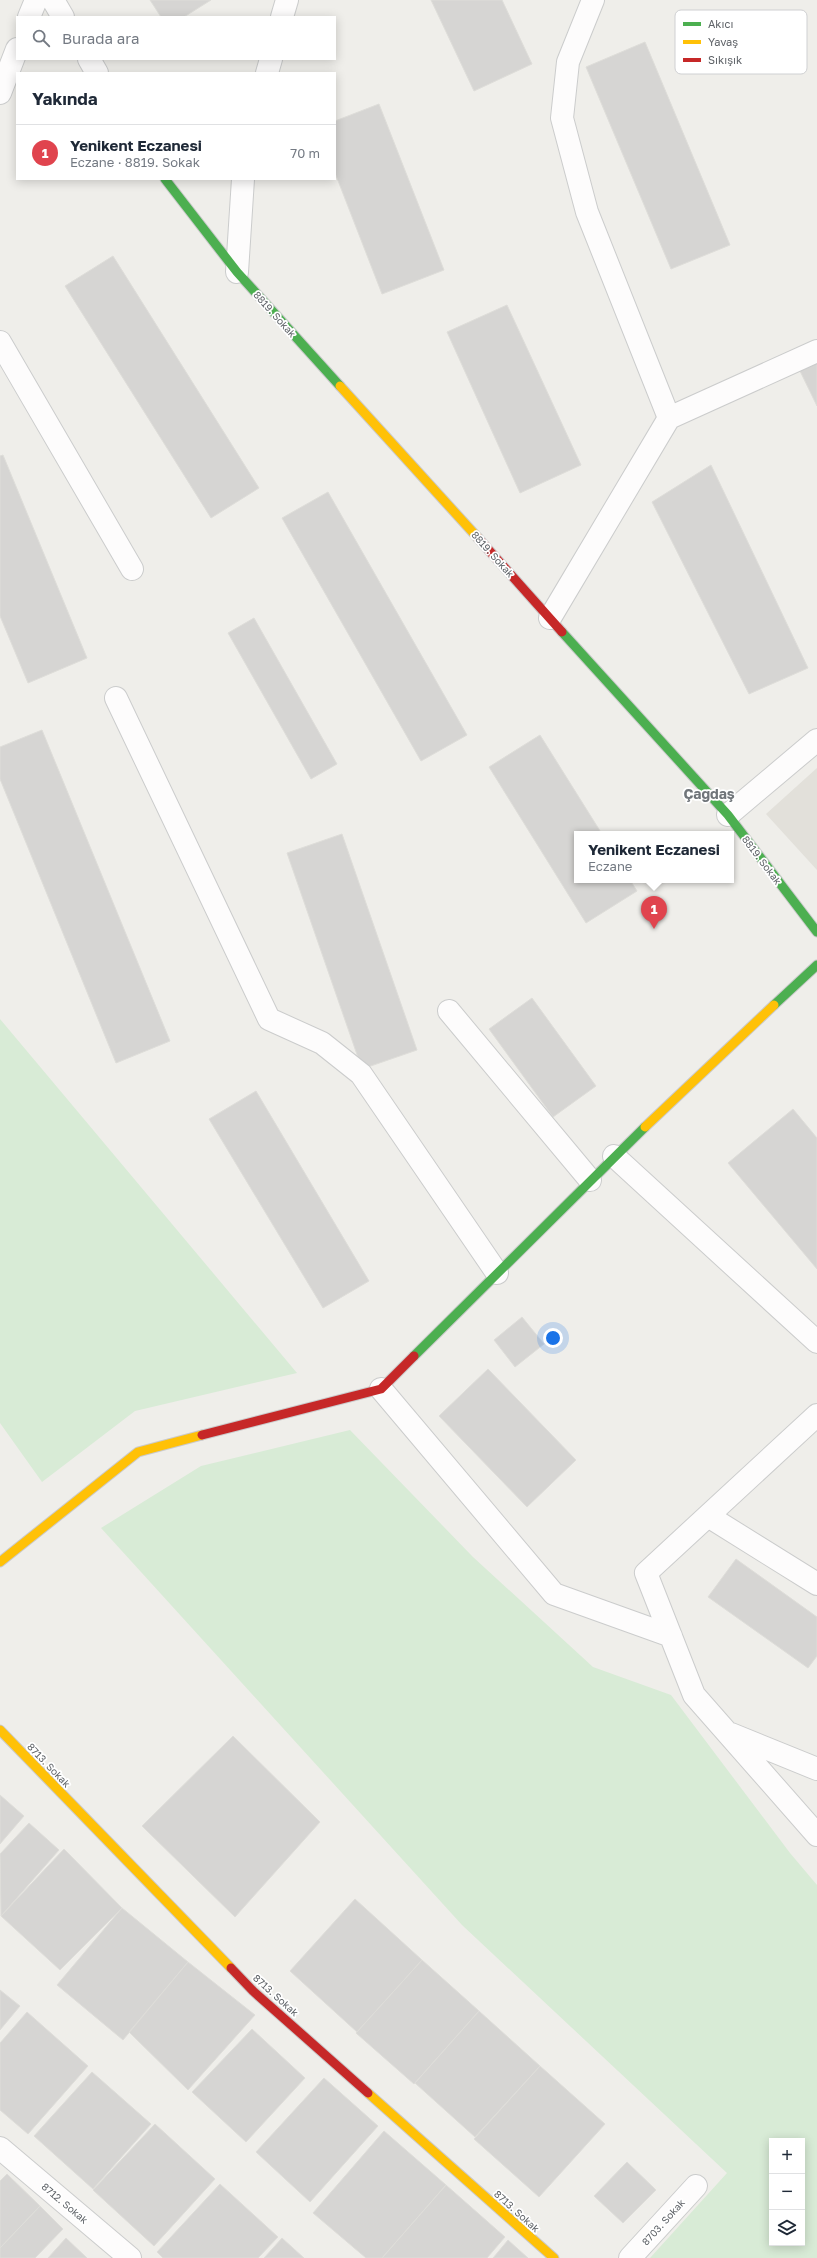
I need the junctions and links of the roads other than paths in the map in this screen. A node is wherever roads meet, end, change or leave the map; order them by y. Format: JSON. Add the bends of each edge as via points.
{"nodes":[{"id":1,"x":36,"y":0,"type":"edge"},
{"id":2,"x":53,"y":0,"type":"edge"},
{"id":3,"x":287,"y":0,"type":"edge"},
{"id":4,"x":593,"y":0,"type":"edge"},
{"id":5,"x":30,"y":16,"type":"edge"},
{"id":6,"x":62,"y":16,"type":"edge"},
{"id":7,"x":282,"y":16,"type":"edge"},
{"id":8,"x":16,"y":52,"type":"edge"},
{"id":9,"x":89,"y":60,"type":"edge"},
{"id":10,"x":271,"y":60,"type":"edge"},
{"id":11,"x":96,"y":72,"type":"edge"},
{"id":12,"x":267,"y":72,"type":"edge"},
{"id":13,"x":0,"y":93,"type":"edge"},
{"id":14,"x":165,"y":180,"type":"edge"},
{"id":15,"x":243,"y":180,"type":"edge"},
{"id":16,"x":237,"y":272,"type":"junction"},
{"id":17,"x":0,"y":342,"type":"edge"},
{"id":18,"x":817,"y":351,"type":"edge"},
{"id":19,"x":669,"y":418,"type":"junction"},
{"id":20,"x":132,"y":569,"type":"dead end"},
{"id":21,"x":550,"y":618,"type":"junction"},
{"id":22,"x":116,"y":698,"type":"dead end"},
{"id":23,"x":817,"y":740,"type":"edge"},
{"id":24,"x":728,"y":815,"type":"junction"},
{"id":25,"x":817,"y":932,"type":"edge"},
{"id":26,"x":817,"y":965,"type":"edge"},
{"id":27,"x":449,"y":1011,"type":"dead end"},
{"id":28,"x":614,"y":1156,"type":"junction"},
{"id":29,"x":590,"y":1180,"type":"junction"},
{"id":30,"x":497,"y":1273,"type":"junction"},
{"id":31,"x":817,"y":1342,"type":"edge"},
{"id":32,"x":381,"y":1389,"type":"junction"},
{"id":33,"x":817,"y":1415,"type":"edge"},
{"id":34,"x":708,"y":1516,"type":"junction"},
{"id":35,"x":0,"y":1562,"type":"edge"},
{"id":36,"x":817,"y":1584,"type":"edge"},
{"id":37,"x":671,"y":1636,"type":"junction"},
{"id":38,"x":0,"y":1730,"type":"edge"},
{"id":39,"x":727,"y":1733,"type":"junction"},
{"id":40,"x":817,"y":1769,"type":"edge"},
{"id":41,"x":817,"y":1835,"type":"edge"},
{"id":42,"x":0,"y":2148,"type":"edge"},
{"id":43,"x":696,"y":2186,"type":"dead end"},
{"id":44,"x":130,"y":2258,"type":"edge"},
{"id":45,"x":554,"y":2258,"type":"edge"},
{"id":46,"x":630,"y":2258,"type":"edge"}],
"edges":[{"from":1,"to":5,"type":"street"},
{"from":2,"to":6,"type":"street"},
{"from":3,"to":7,"type":"street"},
{"from":4,"to":19,"type":"street","via":[[568,62],[562,118],[587,212]]},
{"from":8,"to":13,"type":"street"},
{"from":9,"to":11,"type":"street"},
{"from":10,"to":12,"type":"street"},
{"from":14,"to":16,"type":"street","name":"8819. Sokak"},
{"from":15,"to":16,"type":"street"},
{"from":16,"to":21,"type":"street","name":"8819. Sokak"},
{"from":17,"to":20,"type":"street"},
{"from":18,"to":19,"type":"street"},
{"from":19,"to":21,"type":"street"},
{"from":21,"to":24,"type":"street","name":"8819. Sokak"},
{"from":22,"to":30,"type":"street","via":[[269,1019],[322,1043],[361,1074]]},
{"from":23,"to":24,"type":"street"},
{"from":24,"to":25,"type":"street","name":"8819. Sokak"},
{"from":26,"to":28,"type":"street"},
{"from":27,"to":29,"type":"street"},
{"from":28,"to":29,"type":"street"},
{"from":28,"to":31,"type":"street"},
{"from":29,"to":30,"type":"street"},
{"from":30,"to":32,"type":"street"},
{"from":32,"to":35,"type":"street","via":[[138,1452]]},
{"from":32,"to":37,"type":"street","via":[[554,1594]]},
{"from":33,"to":34,"type":"street"},
{"from":34,"to":36,"type":"street"},
{"from":34,"to":37,"type":"street","via":[[646,1573]]},
{"from":37,"to":39,"type":"street","via":[[694,1695]]},
{"from":38,"to":45,"type":"street","name":"8713. Sokak","via":[[253,1991]]},
{"from":39,"to":40,"type":"street"},
{"from":39,"to":41,"type":"street"},
{"from":42,"to":44,"type":"street","name":"8712. Sokak"},
{"from":43,"to":46,"type":"street","name":"8703. Sokak"}]}
